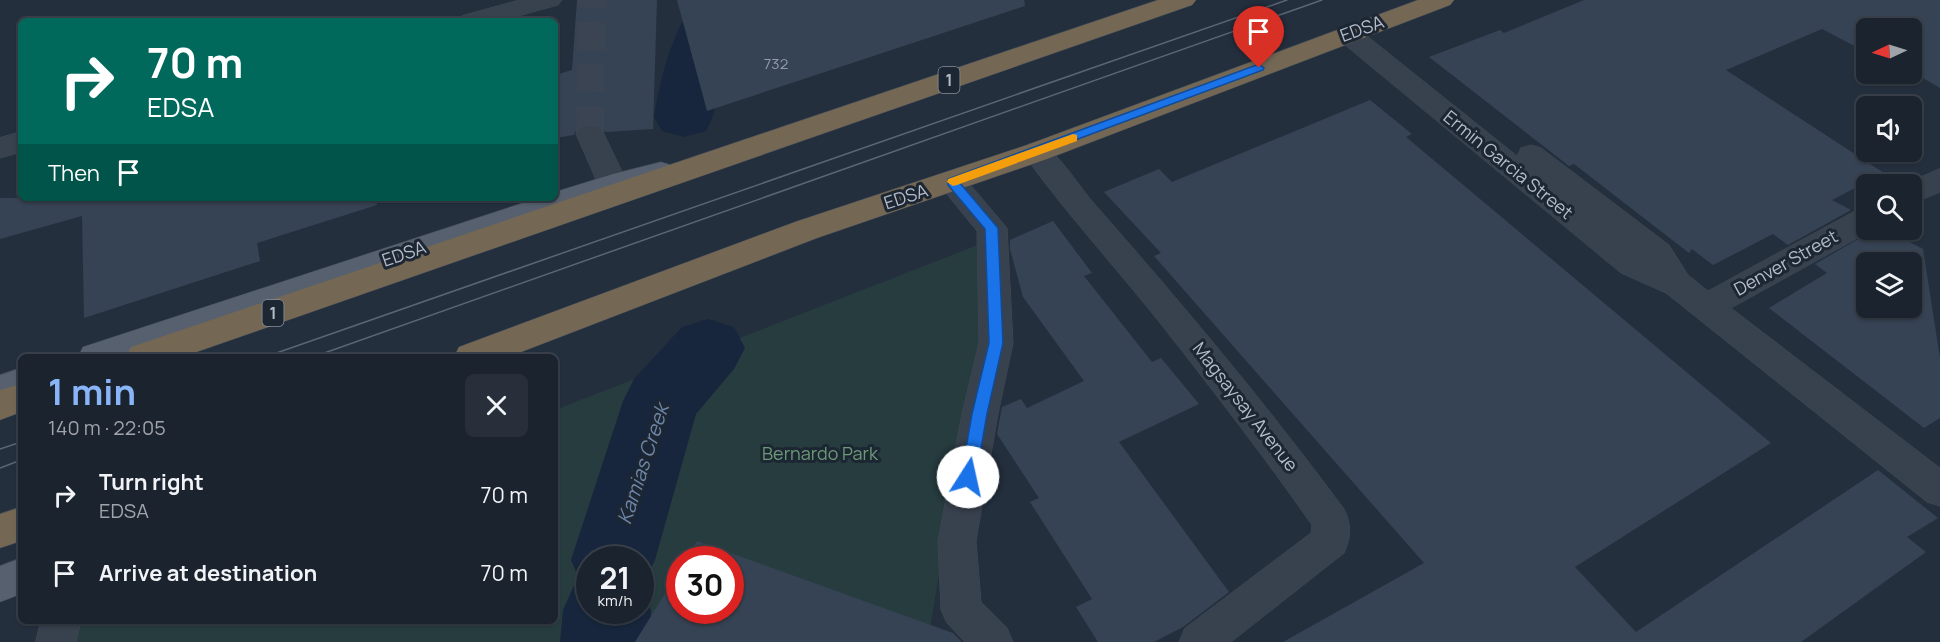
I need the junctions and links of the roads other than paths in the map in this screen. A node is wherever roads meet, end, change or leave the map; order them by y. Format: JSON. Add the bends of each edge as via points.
{"nodes":[{"id":1,"x":549,"y":0,"type":"edge"},
{"id":2,"x":1183,"y":0,"type":"edge"},
{"id":3,"x":1441,"y":0,"type":"edge"},
{"id":4,"x":482,"y":18,"type":"edge"},
{"id":5,"x":1358,"y":30,"type":"junction"},
{"id":6,"x":590,"y":134,"type":"tunnel mouth"},
{"id":7,"x":18,"y":143,"type":"edge"},
{"id":8,"x":0,"y":148,"type":"edge"},
{"id":9,"x":1037,"y":152,"type":"junction"},
{"id":10,"x":715,"y":159,"type":"junction"},
{"id":11,"x":1940,"y":179,"type":"edge"},
{"id":12,"x":952,"y":182,"type":"junction"},
{"id":13,"x":613,"y":184,"type":"junction"},
{"id":14,"x":1922,"y":188,"type":"edge"},
{"id":15,"x":1856,"y":224,"type":"edge"},
{"id":16,"x":1706,"y":307,"type":"junction"},
{"id":17,"x":540,"y":330,"type":"junction"},
{"id":18,"x":105,"y":354,"type":"edge"},
{"id":19,"x":152,"y":354,"type":"edge"},
{"id":20,"x":479,"y":354,"type":"edge"},
{"id":21,"x":504,"y":354,"type":"edge"},
{"id":22,"x":18,"y":383,"type":"edge"},
{"id":23,"x":0,"y":389,"type":"edge"},
{"id":24,"x":18,"y":399,"type":"edge"},
{"id":25,"x":0,"y":405,"type":"edge"},
{"id":26,"x":1940,"y":490,"type":"edge"},
{"id":27,"x":18,"y":525,"type":"edge"},
{"id":28,"x":0,"y":531,"type":"edge"},
{"id":29,"x":18,"y":577,"type":"edge"},
{"id":30,"x":0,"y":584,"type":"edge"},
{"id":31,"x":60,"y":624,"type":"edge"},
{"id":32,"x":56,"y":642,"type":"edge"},
{"id":33,"x":993,"y":642,"type":"edge"},
{"id":34,"x":1199,"y":642,"type":"edge"}],
"edges":[{"from":1,"to":4,"type":"street"},
{"from":2,"to":10,"type":"highway","name":"EDSA","number":"1"},
{"from":3,"to":5,"type":"highway","name":"EDSA"},
{"from":5,"to":9,"type":"highway","name":"EDSA"},
{"from":5,"to":16,"type":"street","name":"Ermin Garcia Street","via":[[1632,265],[1677,284]]},
{"from":6,"to":13,"type":"street"},
{"from":7,"to":8,"type":"street"},
{"from":9,"to":12,"type":"highway","name":"EDSA"},
{"from":9,"to":34,"type":"street","name":"Magsaysay Avenue","via":[[1175,318],[1331,521],[1330,542]]},
{"from":10,"to":13,"type":"main road","name":"EDSA"},
{"from":10,"to":19,"type":"highway","name":"EDSA","number":"1"},
{"from":11,"to":14,"type":"street"},
{"from":12,"to":17,"type":"highway","name":"EDSA","via":[[806,230]]},
{"from":12,"to":33,"type":"street","via":[[992,228],[996,343],[957,541],[961,609]]},
{"from":13,"to":18,"type":"main road","name":"EDSA"},
{"from":15,"to":16,"type":"street","name":"Denver Street"},
{"from":16,"to":26,"type":"street","name":"Ermin Garcia Street"},
{"from":17,"to":20,"type":"highway","name":"EDSA"},
{"from":17,"to":21,"type":"main road","name":"EDSA"},
{"from":22,"to":23,"type":"main road"},
{"from":24,"to":25,"type":"highway"},
{"from":27,"to":28,"type":"highway"},
{"from":29,"to":30,"type":"main road"},
{"from":31,"to":32,"type":"street"}]}
